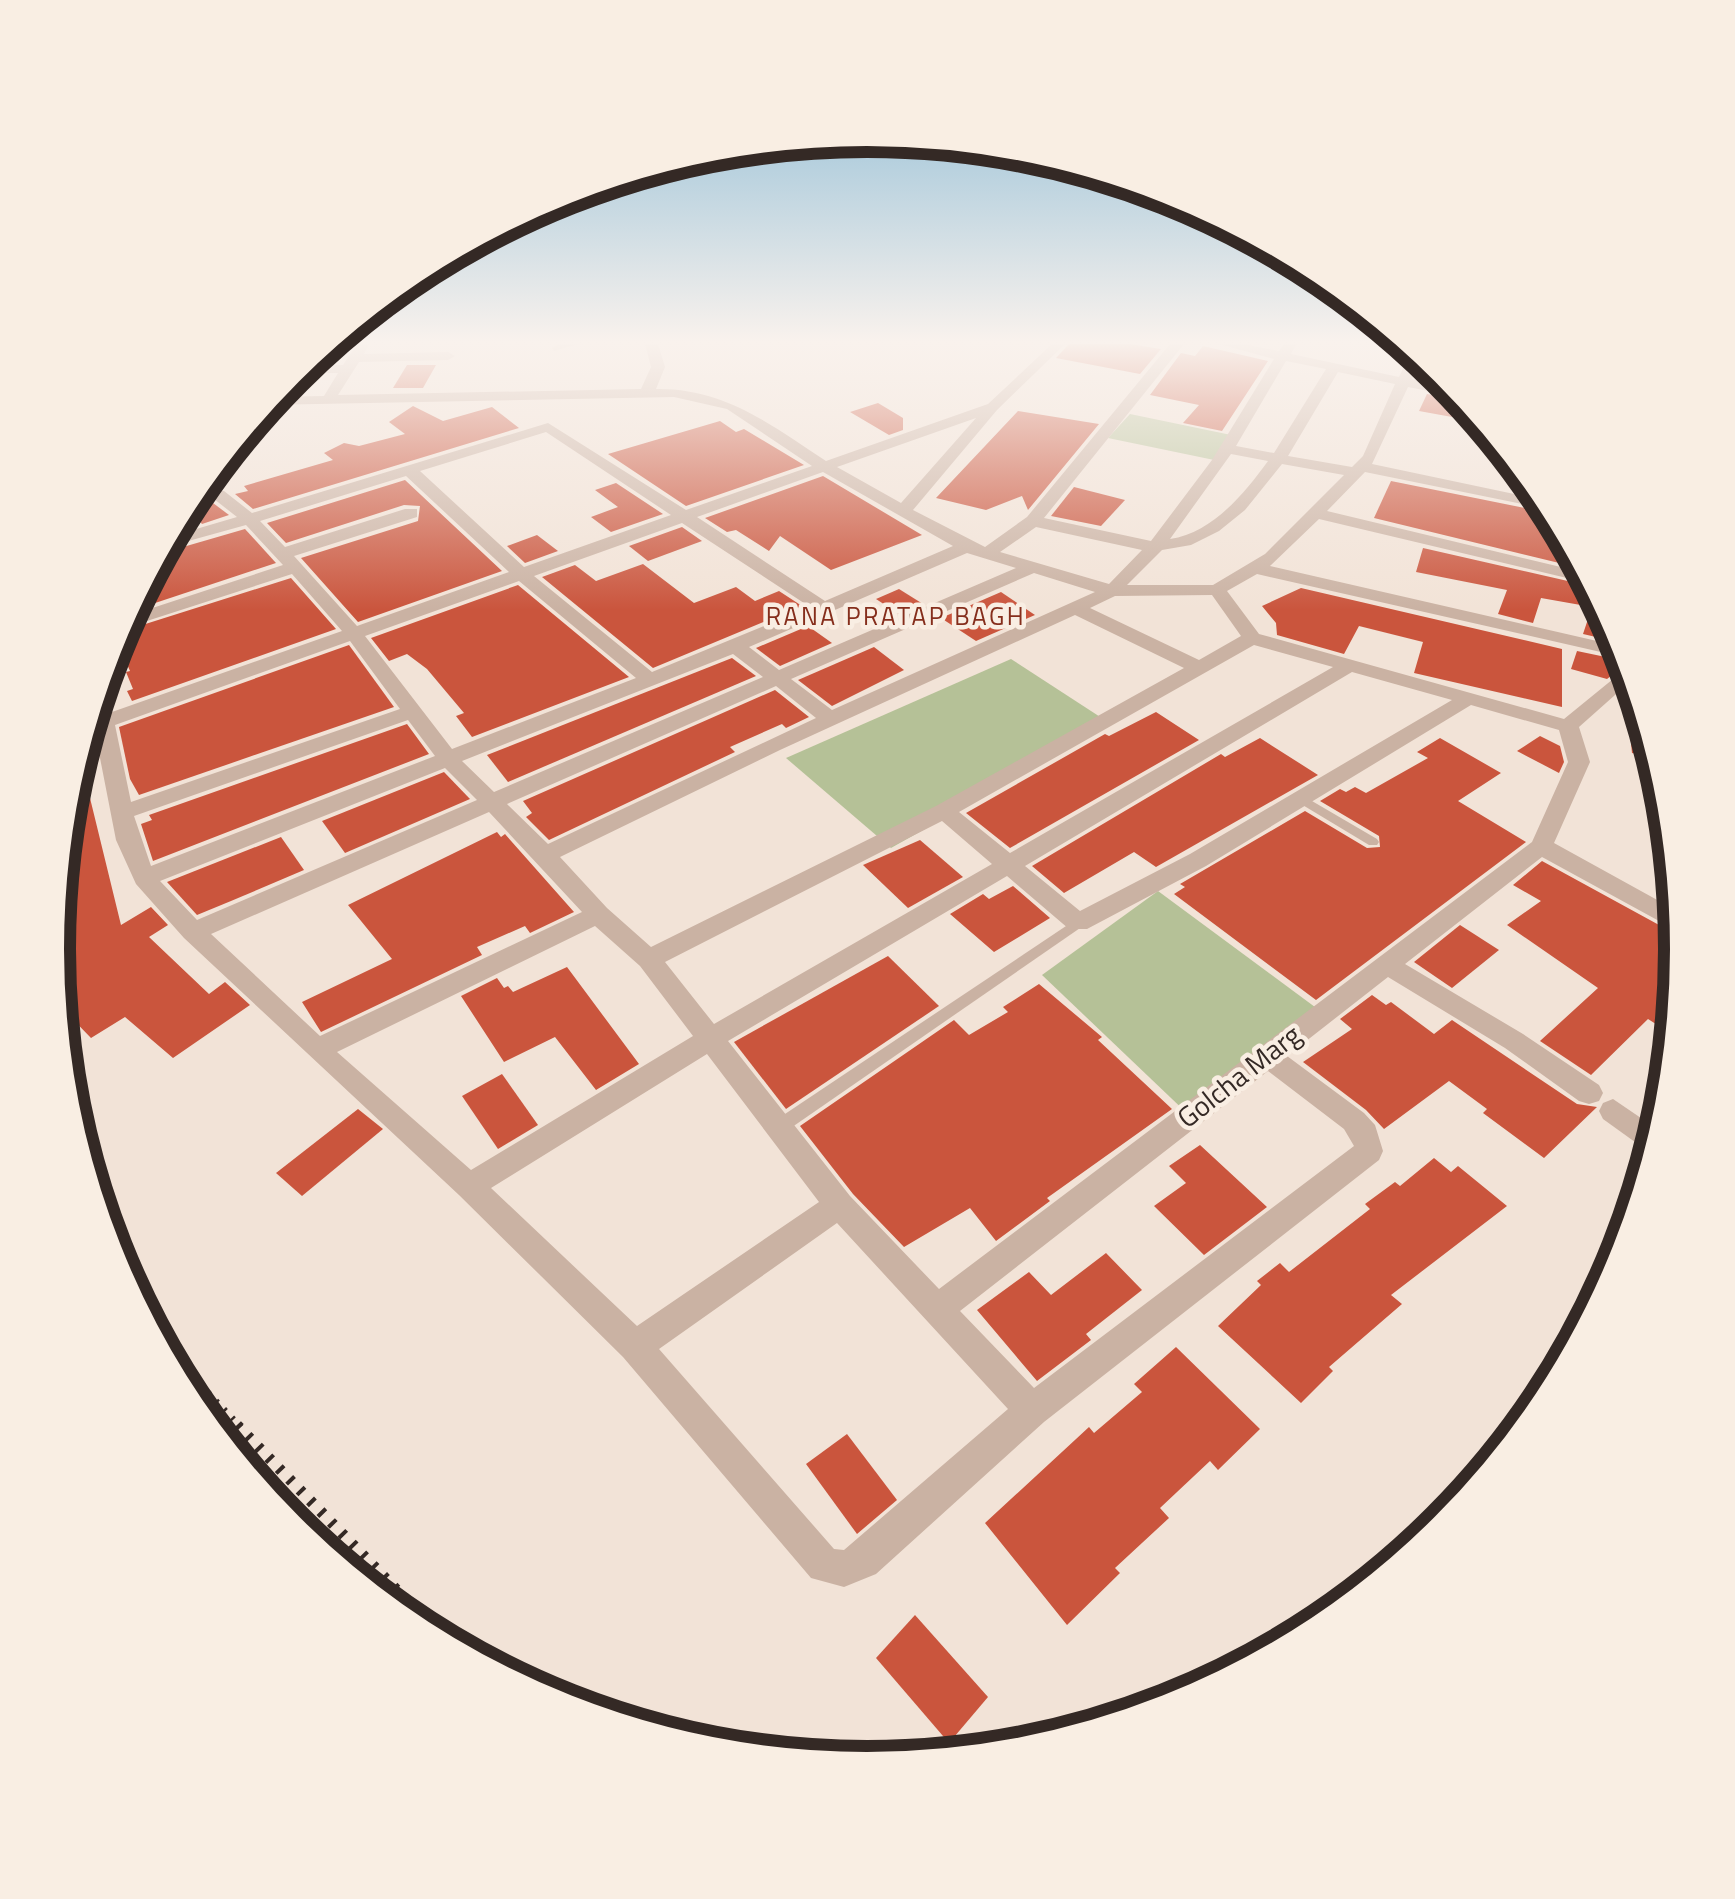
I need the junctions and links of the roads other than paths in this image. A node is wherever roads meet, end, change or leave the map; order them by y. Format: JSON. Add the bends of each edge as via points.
{"nodes":[{"id":1,"x":523,"y":433,"type":"edge"},
{"id":2,"x":558,"y":433,"type":"edge"},
{"id":3,"x":773,"y":433,"type":"edge"},
{"id":4,"x":922,"y":433,"type":"edge"},
{"id":5,"x":972,"y":433,"type":"edge"},
{"id":6,"x":1105,"y":433,"type":"edge"},
{"id":7,"x":1236,"y":433,"type":"edge"},
{"id":8,"x":1294,"y":433,"type":"edge"},
{"id":9,"x":1381,"y":433,"type":"edge"},
{"id":10,"x":1226,"y":449,"type":"junction"},
{"id":11,"x":1278,"y":458,"type":"junction"},
{"id":12,"x":825,"y":467,"type":"junction"},
{"id":13,"x":408,"y":469,"type":"junction"},
{"id":14,"x":1359,"y":470,"type":"junction"},
{"id":15,"x":213,"y":494,"type":"edge"},
{"id":16,"x":1528,"y":502,"type":"edge"},
{"id":17,"x":902,"y":512,"type":"junction"},
{"id":18,"x":411,"y":513,"type":"dead end"},
{"id":19,"x":1316,"y":513,"type":"junction"},
{"id":20,"x":685,"y":516,"type":"junction"},
{"id":21,"x":248,"y":519,"type":"junction"},
{"id":22,"x":1033,"y":521,"type":"junction"},
{"id":23,"x":185,"y":537,"type":"edge"},
{"id":24,"x":1156,"y":546,"type":"junction"},
{"id":25,"x":966,"y":547,"type":"junction"},
{"id":26,"x":986,"y":554,"type":"junction"},
{"id":27,"x":290,"y":560,"type":"junction"},
{"id":28,"x":1255,"y":568,"type":"junction"},
{"id":29,"x":1028,"y":569,"type":"junction"},
{"id":30,"x":521,"y":574,"type":"junction"},
{"id":31,"x":1571,"y":575,"type":"edge"},
{"id":32,"x":1217,"y":590,"type":"junction"},
{"id":33,"x":1112,"y":591,"type":"junction"},
{"id":34,"x":823,"y":608,"type":"junction"},
{"id":35,"x":1076,"y":608,"type":"junction"},
{"id":36,"x":144,"y":616,"type":"edge"},
{"id":37,"x":352,"y":631,"type":"junction"},
{"id":38,"x":1252,"y":638,"type":"junction"},
{"id":39,"x":735,"y":646,"type":"junction"},
{"id":40,"x":1606,"y":649,"type":"edge"},
{"id":41,"x":1348,"y":666,"type":"junction"},
{"id":42,"x":1200,"y":668,"type":"junction"},
{"id":43,"x":649,"y":678,"type":"junction"},
{"id":44,"x":778,"y":679,"type":"junction"},
{"id":45,"x":1618,"y":681,"type":"edge"},
{"id":46,"x":1466,"y":700,"type":"junction"},
{"id":47,"x":410,"y":712,"type":"junction"},
{"id":48,"x":831,"y":720,"type":"junction"},
{"id":49,"x":103,"y":721,"type":"edge"},
{"id":50,"x":103,"y":724,"type":"edge"},
{"id":51,"x":1568,"y":726,"type":"junction"},
{"id":52,"x":447,"y":758,"type":"junction"},
{"id":53,"x":1300,"y":798,"type":"junction"},
{"id":54,"x":490,"y":804,"type":"junction"},
{"id":55,"x":944,"y":811,"type":"junction"},
{"id":56,"x":123,"y":812,"type":"junction"},
{"id":57,"x":1373,"y":842,"type":"dead end"},
{"id":58,"x":1541,"y":846,"type":"junction"},
{"id":59,"x":545,"y":855,"type":"junction"},
{"id":60,"x":1010,"y":866,"type":"junction"},
{"id":61,"x":144,"y":878,"type":"junction"},
{"id":62,"x":598,"y":914,"type":"junction"},
{"id":63,"x":1664,"y":915,"type":"edge"},
{"id":64,"x":1078,"y":923,"type":"junction"},
{"id":65,"x":194,"y":932,"type":"junction"},
{"id":66,"x":649,"y":959,"type":"junction"},
{"id":67,"x":1386,"y":964,"type":"junction"},
{"id":68,"x":712,"y":1038,"type":"junction"},
{"id":69,"x":318,"y":1049,"type":"junction"},
{"id":70,"x":1266,"y":1055,"type":"junction"},
{"id":71,"x":1589,"y":1093,"type":"dead end"},
{"id":72,"x":1612,"y":1111,"type":"dead end"},
{"id":73,"x":780,"y":1128,"type":"junction"},
{"id":74,"x":1643,"y":1134,"type":"edge"},
{"id":75,"x":469,"y":1186,"type":"junction"},
{"id":76,"x":838,"y":1205,"type":"junction"},
{"id":77,"x":938,"y":1308,"type":"junction"},
{"id":78,"x":635,"y":1346,"type":"junction"},
{"id":79,"x":1032,"y":1410,"type":"junction"}],
"edges":[{"from":1,"to":13,"type":"street"},
{"from":2,"to":20,"type":"street"},
{"from":3,"to":12,"type":"street"},
{"from":4,"to":12,"type":"street"},
{"from":5,"to":17,"type":"street"},
{"from":6,"to":22,"type":"street"},
{"from":7,"to":10,"type":"street"},
{"from":8,"to":11,"type":"street"},
{"from":9,"to":14,"type":"street"},
{"from":10,"to":11,"type":"street"},
{"from":10,"to":24,"type":"street"},
{"from":11,"to":14,"type":"street"},
{"from":11,"to":24,"type":"street","via":[[1264,482],[1224,520],[1194,537]]},
{"from":12,"to":17,"type":"street"},
{"from":12,"to":20,"type":"street"},
{"from":13,"to":21,"type":"street"},
{"from":13,"to":30,"type":"street"},
{"from":14,"to":16,"type":"street"},
{"from":14,"to":19,"type":"street"},
{"from":15,"to":21,"type":"street"},
{"from":17,"to":25,"type":"street"},
{"from":18,"to":27,"type":"street"},
{"from":19,"to":28,"type":"street"},
{"from":19,"to":31,"type":"street"},
{"from":20,"to":30,"type":"street"},
{"from":20,"to":34,"type":"street"},
{"from":21,"to":23,"type":"street"},
{"from":21,"to":27,"type":"street"},
{"from":22,"to":24,"type":"street"},
{"from":22,"to":26,"type":"street"},
{"from":24,"to":33,"type":"street"},
{"from":25,"to":26,"type":"street"},
{"from":25,"to":34,"type":"street"},
{"from":26,"to":29,"type":"street"},
{"from":27,"to":36,"type":"street"},
{"from":27,"to":37,"type":"street"},
{"from":28,"to":32,"type":"street"},
{"from":28,"to":40,"type":"street"},
{"from":29,"to":33,"type":"street"},
{"from":29,"to":44,"type":"street"},
{"from":30,"to":37,"type":"street"},
{"from":30,"to":43,"type":"street"},
{"from":32,"to":33,"type":"street"},
{"from":32,"to":38,"type":"street"},
{"from":33,"to":35,"type":"street"},
{"from":34,"to":39,"type":"street"},
{"from":35,"to":42,"type":"street"},
{"from":35,"to":48,"type":"street"},
{"from":37,"to":47,"type":"street"},
{"from":37,"to":49,"type":"street"},
{"from":38,"to":41,"type":"street"},
{"from":38,"to":42,"type":"street"},
{"from":39,"to":43,"type":"street"},
{"from":39,"to":44,"type":"street"},
{"from":41,"to":46,"type":"street"},
{"from":41,"to":60,"type":"street"},
{"from":42,"to":55,"type":"street"},
{"from":43,"to":52,"type":"street"},
{"from":44,"to":48,"type":"street"},
{"from":44,"to":54,"type":"street"},
{"from":45,"to":51,"type":"street"},
{"from":46,"to":51,"type":"street"},
{"from":46,"to":53,"type":"street"},
{"from":47,"to":52,"type":"street"},
{"from":47,"to":56,"type":"street"},
{"from":48,"to":59,"type":"street"},
{"from":50,"to":56,"type":"street"},
{"from":51,"to":58,"type":"street","via":[[1579,762]]},
{"from":52,"to":54,"type":"street"},
{"from":52,"to":61,"type":"street"},
{"from":53,"to":57,"type":"lane"},
{"from":53,"to":64,"type":"street"},
{"from":54,"to":59,"type":"street"},
{"from":54,"to":65,"type":"street"},
{"from":55,"to":60,"type":"street"},
{"from":55,"to":66,"type":"street"},
{"from":56,"to":61,"type":"street"},
{"from":58,"to":63,"type":"street"},
{"from":58,"to":67,"type":"street","name":"Golcha Marg"},
{"from":59,"to":62,"type":"street"},
{"from":60,"to":64,"type":"street"},
{"from":60,"to":68,"type":"street"},
{"from":61,"to":65,"type":"street"},
{"from":62,"to":66,"type":"street"},
{"from":62,"to":69,"type":"street"},
{"from":64,"to":73,"type":"lane"},
{"from":65,"to":69,"type":"street"},
{"from":66,"to":68,"type":"street"},
{"from":67,"to":70,"type":"street","name":"Golcha Marg"},
{"from":67,"to":71,"type":"street"},
{"from":68,"to":73,"type":"street"},
{"from":68,"to":75,"type":"street"},
{"from":69,"to":75,"type":"street"},
{"from":70,"to":77,"type":"street","name":"Golcha Marg"},
{"from":70,"to":79,"type":"street","via":[[1354,1121],[1366,1133],[1368,1151]]},
{"from":72,"to":74,"type":"street"},
{"from":73,"to":76,"type":"street"},
{"from":75,"to":78,"type":"street"},
{"from":76,"to":77,"type":"street"},
{"from":76,"to":78,"type":"street"},
{"from":77,"to":79,"type":"street"},
{"from":78,"to":79,"type":"street","via":[[806,1548],[824,1565],[844,1569],[863,1561]]}]}
